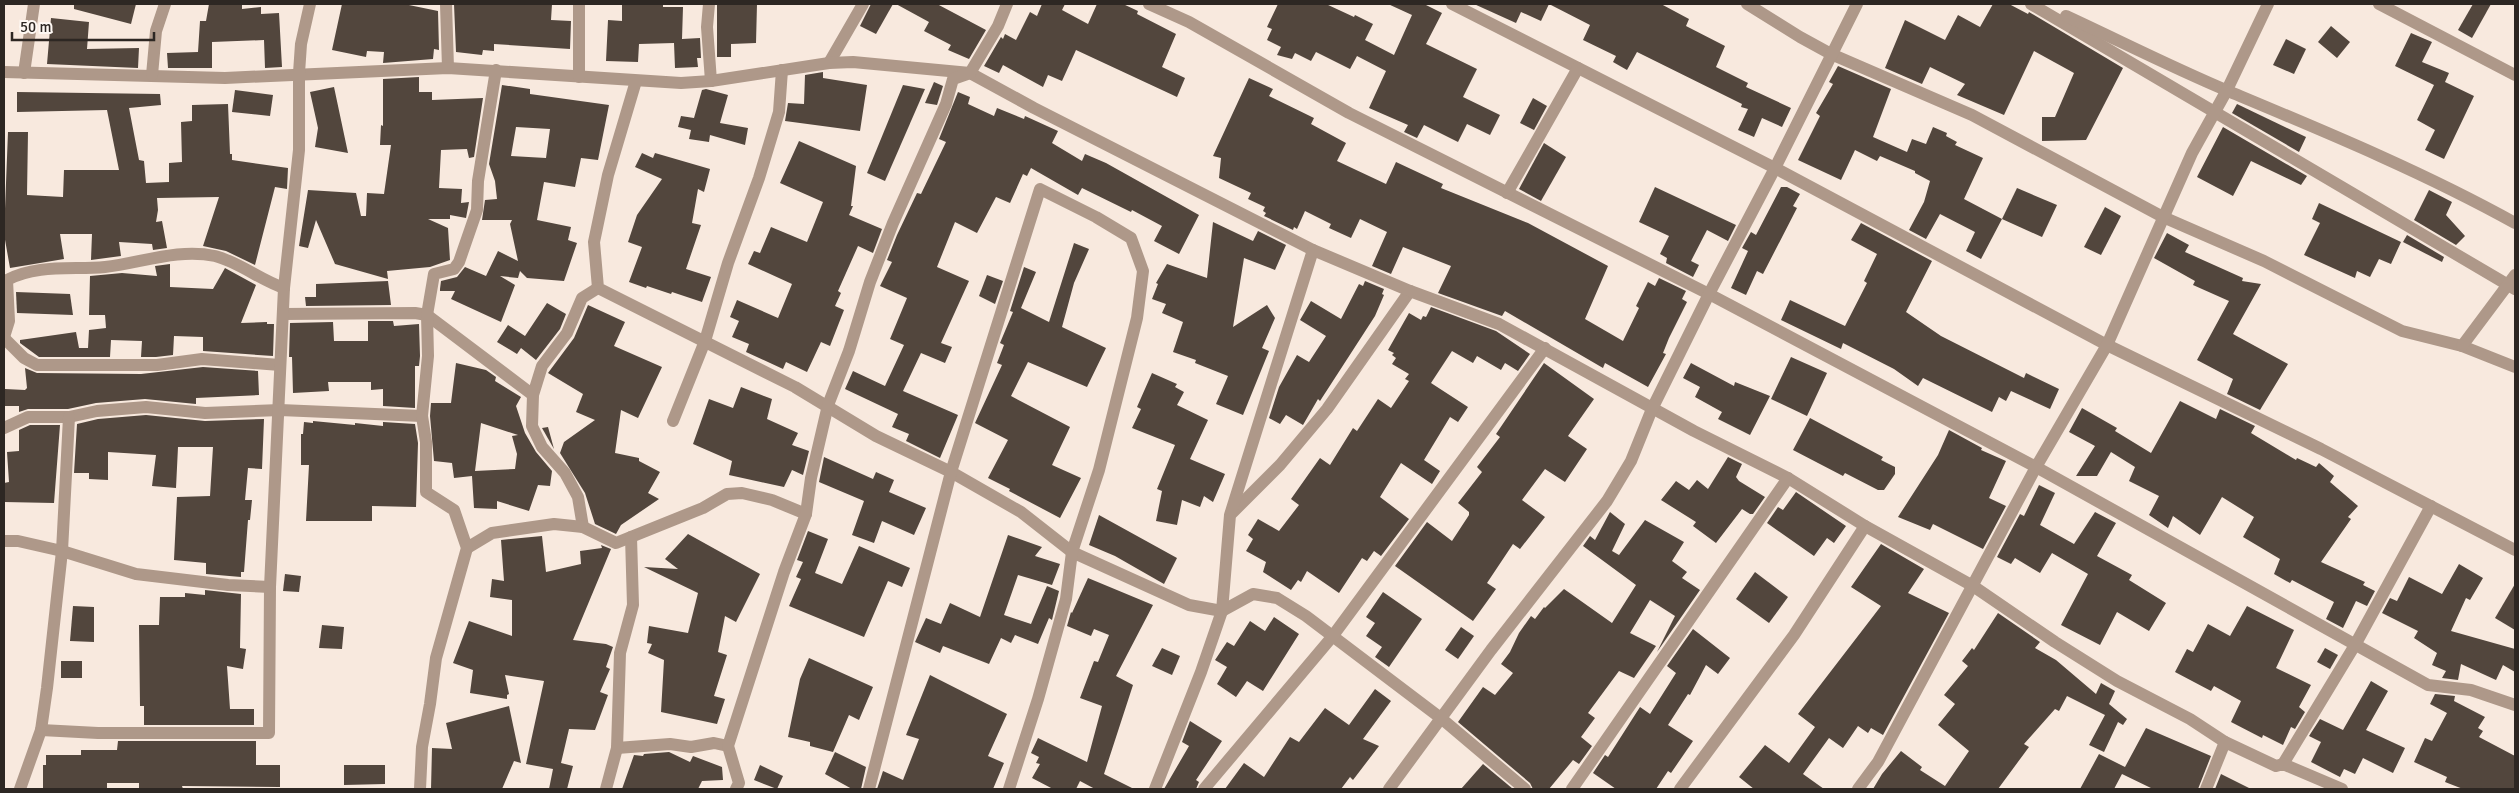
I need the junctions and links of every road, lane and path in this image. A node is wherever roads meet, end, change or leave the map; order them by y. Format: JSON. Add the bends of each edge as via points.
{"nodes":[{"id":1,"x":34,"y":4,"type":"edge"},
{"id":2,"x":165,"y":4,"type":"edge"},
{"id":3,"x":310,"y":4,"type":"edge"},
{"id":4,"x":446,"y":4,"type":"edge"},
{"id":5,"x":579,"y":4,"type":"edge"},
{"id":6,"x":709,"y":4,"type":"edge"},
{"id":7,"x":863,"y":4,"type":"edge"},
{"id":8,"x":1007,"y":4,"type":"edge"},
{"id":9,"x":1149,"y":4,"type":"edge"},
{"id":10,"x":1452,"y":4,"type":"edge"},
{"id":11,"x":1747,"y":4,"type":"edge"},
{"id":12,"x":1857,"y":4,"type":"edge"},
{"id":13,"x":2030,"y":4,"type":"edge"},
{"id":14,"x":2041,"y":4,"type":"edge"},
{"id":15,"x":2268,"y":4,"type":"edge"},
{"id":16,"x":2379,"y":4,"type":"edge"},
{"id":17,"x":1831,"y":54,"type":"junction"},
{"id":18,"x":829,"y":63,"type":"junction"},
{"id":19,"x":448,"y":68,"type":"junction"},
{"id":20,"x":1578,"y":68,"type":"junction"},
{"id":21,"x":496,"y":70,"type":"junction"},
{"id":22,"x":782,"y":70,"type":"junction"},
{"id":23,"x":4,"y":72,"type":"edge"},
{"id":24,"x":24,"y":73,"type":"junction"},
{"id":25,"x":298,"y":73,"type":"junction"},
{"id":26,"x":970,"y":73,"type":"junction"},
{"id":27,"x":152,"y":75,"type":"junction"},
{"id":28,"x":2515,"y":75,"type":"edge"},
{"id":29,"x":579,"y":77,"type":"junction"},
{"id":30,"x":636,"y":81,"type":"junction"},
{"id":31,"x":711,"y":82,"type":"junction"},
{"id":32,"x":2227,"y":90,"type":"junction"},
{"id":33,"x":1775,"y":168,"type":"junction"},
{"id":34,"x":1507,"y":193,"type":"junction"},
{"id":35,"x":2163,"y":217,"type":"junction"},
{"id":36,"x":2515,"y":223,"type":"edge"},
{"id":37,"x":1313,"y":250,"type":"junction"},
{"id":38,"x":2515,"y":275,"type":"edge"},
{"id":39,"x":6,"y":279,"type":"edge"},
{"id":40,"x":284,"y":288,"type":"junction"},
{"id":41,"x":598,"y":288,"type":"junction"},
{"id":42,"x":2515,"y":289,"type":"edge"},
{"id":43,"x":1410,"y":291,"type":"junction"},
{"id":44,"x":1709,"y":294,"type":"junction"},
{"id":45,"x":283,"y":314,"type":"junction"},
{"id":46,"x":427,"y":315,"type":"junction"},
{"id":47,"x":4,"y":337,"type":"edge"},
{"id":48,"x":705,"y":341,"type":"junction"},
{"id":49,"x":2106,"y":345,"type":"junction"},
{"id":50,"x":2462,"y":346,"type":"junction"},
{"id":51,"x":1545,"y":348,"type":"junction"},
{"id":52,"x":280,"y":365,"type":"junction"},
{"id":53,"x":2515,"y":367,"type":"edge"},
{"id":54,"x":533,"y":395,"type":"junction"},
{"id":55,"x":828,"y":405,"type":"junction"},
{"id":56,"x":1652,"y":409,"type":"junction"},
{"id":57,"x":280,"y":410,"type":"junction"},
{"id":58,"x":422,"y":416,"type":"junction"},
{"id":59,"x":69,"y":417,"type":"junction"},
{"id":60,"x":673,"y":421,"type":"dead end"},
{"id":61,"x":4,"y":428,"type":"edge"},
{"id":62,"x":2036,"y":466,"type":"junction"},
{"id":63,"x":951,"y":472,"type":"junction"},
{"id":64,"x":1788,"y":478,"type":"junction"},
{"id":65,"x":2431,"y":506,"type":"junction"},
{"id":66,"x":806,"y":514,"type":"junction"},
{"id":67,"x":1230,"y":515,"type":"junction"},
{"id":68,"x":1865,"y":526,"type":"junction"},
{"id":69,"x":583,"y":527,"type":"junction"},
{"id":70,"x":631,"y":536,"type":"junction"},
{"id":71,"x":4,"y":541,"type":"edge"},
{"id":72,"x":467,"y":548,"type":"junction"},
{"id":73,"x":2515,"y":550,"type":"edge"},
{"id":74,"x":62,"y":552,"type":"junction"},
{"id":75,"x":1072,"y":552,"type":"junction"},
{"id":76,"x":1973,"y":586,"type":"junction"},
{"id":77,"x":270,"y":587,"type":"junction"},
{"id":78,"x":1222,"y":611,"type":"junction"},
{"id":79,"x":1332,"y":637,"type":"junction"},
{"id":80,"x":2355,"y":645,"type":"junction"},
{"id":81,"x":2515,"y":705,"type":"edge"},
{"id":82,"x":1442,"y":719,"type":"junction"},
{"id":83,"x":40,"y":730,"type":"junction"},
{"id":84,"x":2225,"y":742,"type":"junction"},
{"id":85,"x":728,"y":746,"type":"junction"},
{"id":86,"x":617,"y":748,"type":"junction"},
{"id":87,"x":2283,"y":764,"type":"junction"},
{"id":88,"x":20,"y":789,"type":"edge"},
{"id":89,"x":420,"y":789,"type":"edge"},
{"id":90,"x":606,"y":789,"type":"edge"},
{"id":91,"x":736,"y":789,"type":"edge"},
{"id":92,"x":868,"y":789,"type":"edge"},
{"id":93,"x":1009,"y":789,"type":"edge"},
{"id":94,"x":1155,"y":789,"type":"edge"},
{"id":95,"x":1204,"y":789,"type":"edge"},
{"id":96,"x":1389,"y":789,"type":"edge"},
{"id":97,"x":1525,"y":789,"type":"edge"},
{"id":98,"x":1572,"y":789,"type":"edge"},
{"id":99,"x":1680,"y":789,"type":"edge"},
{"id":100,"x":1858,"y":789,"type":"edge"},
{"id":101,"x":2206,"y":789,"type":"edge"},
{"id":102,"x":2342,"y":789,"type":"edge"}],
"edges":[{"from":1,"to":24,"type":"street"},
{"from":2,"to":27,"type":"street","via":[[156,31]]},
{"from":3,"to":25,"type":"street"},
{"from":4,"to":19,"type":"street"},
{"from":5,"to":29,"type":"street"},
{"from":6,"to":31,"type":"street","via":[[707,27]]},
{"from":7,"to":18,"type":"street"},
{"from":8,"to":26,"type":"street"},
{"from":9,"to":34,"type":"street","via":[[1189,22],[1349,113]]},
{"from":10,"to":20,"type":"street"},
{"from":11,"to":17,"type":"street"},
{"from":12,"to":17,"type":"street"},
{"from":13,"to":42,"type":"street"},
{"from":14,"to":32,"type":"street"},
{"from":15,"to":32,"type":"street"},
{"from":16,"to":28,"type":"street"},
{"from":17,"to":33,"type":"street"},
{"from":17,"to":35,"type":"street","via":[[1972,115]]},
{"from":18,"to":22,"type":"street"},
{"from":18,"to":26,"type":"street"},
{"from":19,"to":21,"type":"street"},
{"from":19,"to":25,"type":"street"},
{"from":20,"to":33,"type":"street"},
{"from":20,"to":34,"type":"street"},
{"from":21,"to":29,"type":"street"},
{"from":21,"to":46,"type":"street","via":[[478,181],[477,210],[459,262],[454,269],[434,274]]},
{"from":22,"to":31,"type":"street"},
{"from":22,"to":48,"type":"street","via":[[779,112]]},
{"from":23,"to":24,"type":"street"},
{"from":24,"to":27,"type":"street"},
{"from":25,"to":27,"type":"street","via":[[225,78]]},
{"from":25,"to":40,"type":"street","via":[[299,150]]},
{"from":26,"to":37,"type":"street"},
{"from":26,"to":55,"type":"street","via":[[953,79],[946,104],[893,222]]},
{"from":29,"to":30,"type":"street"},
{"from":30,"to":31,"type":"street"},
{"from":30,"to":41,"type":"street","via":[[608,175],[594,242]]},
{"from":32,"to":35,"type":"street","via":[[2192,152]]},
{"from":32,"to":36,"type":"street","via":[[2315,125]]},
{"from":33,"to":44,"type":"street"},
{"from":33,"to":49,"type":"street"},
{"from":34,"to":44,"type":"street"},
{"from":35,"to":49,"type":"street"},
{"from":35,"to":50,"type":"street","via":[[2264,260],[2402,331]]},
{"from":37,"to":43,"type":"street"},
{"from":37,"to":67,"type":"street"},
{"from":38,"to":50,"type":"street"},
{"from":39,"to":40,"type":"street","via":[[19,273],[78,266],[104,267],[188,252],[224,259]]},
{"from":39,"to":47,"type":"street","via":[[9,321]]},
{"from":40,"to":45,"type":"street"},
{"from":41,"to":48,"type":"street"},
{"from":41,"to":54,"type":"street","via":[[582,298],[567,333],[542,366]]},
{"from":43,"to":51,"type":"street","via":[[1499,324]]},
{"from":43,"to":67,"type":"street","via":[[1327,409],[1280,465]]},
{"from":44,"to":56,"type":"street"},
{"from":44,"to":62,"type":"street"},
{"from":45,"to":46,"type":"street"},
{"from":45,"to":52,"type":"street"},
{"from":46,"to":54,"type":"street"},
{"from":46,"to":58,"type":"street","via":[[428,356]]},
{"from":47,"to":52,"type":"street","via":[[24,358],[36,365],[157,366],[202,359]]},
{"from":48,"to":55,"type":"street"},
{"from":48,"to":60,"type":"street"},
{"from":49,"to":62,"type":"street"},
{"from":49,"to":65,"type":"street"},
{"from":50,"to":53,"type":"street"},
{"from":51,"to":56,"type":"street"},
{"from":51,"to":79,"type":"street"},
{"from":52,"to":57,"type":"street"},
{"from":54,"to":69,"type":"street","via":[[532,426],[542,447],[565,473],[578,497]]},
{"from":55,"to":63,"type":"street","via":[[876,436]]},
{"from":55,"to":66,"type":"street"},
{"from":56,"to":64,"type":"street"},
{"from":56,"to":82,"type":"street","via":[[1631,461],[1607,501],[1491,650]]},
{"from":57,"to":58,"type":"street"},
{"from":57,"to":59,"type":"street","via":[[205,412],[146,407]]},
{"from":57,"to":77,"type":"street"},
{"from":58,"to":72,"type":"street","via":[[426,442],[426,492],[454,510]]},
{"from":59,"to":61,"type":"street","via":[[28,417]]},
{"from":59,"to":74,"type":"street"},
{"from":62,"to":76,"type":"street"},
{"from":62,"to":80,"type":"street"},
{"from":63,"to":75,"type":"street","via":[[1020,512]]},
{"from":63,"to":75,"type":"street","via":[[1040,189],[1131,238],[1142,271],[1137,318],[1099,470]]},
{"from":63,"to":92,"type":"street"},
{"from":64,"to":68,"type":"street"},
{"from":64,"to":98,"type":"street"},
{"from":65,"to":73,"type":"street"},
{"from":65,"to":80,"type":"street"},
{"from":66,"to":70,"type":"street","via":[[772,500],[742,493],[727,494],[703,508]]},
{"from":66,"to":85,"type":"street"},
{"from":67,"to":78,"type":"street"},
{"from":68,"to":76,"type":"street"},
{"from":68,"to":99,"type":"street","via":[[1794,636]]},
{"from":69,"to":70,"type":"street","via":[[616,543]]},
{"from":69,"to":72,"type":"street","via":[[554,524],[492,533]]},
{"from":70,"to":86,"type":"street","via":[[633,604],[620,653]]},
{"from":71,"to":74,"type":"street","via":[[18,540]]},
{"from":72,"to":89,"type":"street","via":[[436,658],[422,747]]},
{"from":74,"to":77,"type":"street","via":[[136,574]]},
{"from":74,"to":83,"type":"street"},
{"from":75,"to":78,"type":"street","via":[[1189,605]]},
{"from":75,"to":93,"type":"street","via":[[1066,598]]},
{"from":76,"to":84,"type":"street","via":[[2094,666]]},
{"from":76,"to":100,"type":"street","via":[[1878,762]]},
{"from":77,"to":83,"type":"street","via":[[269,733]]},
{"from":78,"to":79,"type":"street","via":[[1253,594],[1277,598]]},
{"from":78,"to":94,"type":"street","via":[[1202,672]]},
{"from":79,"to":82,"type":"street"},
{"from":79,"to":95,"type":"street"},
{"from":80,"to":81,"type":"street","via":[[2428,685],[2471,690]]},
{"from":80,"to":87,"type":"street"},
{"from":82,"to":96,"type":"street"},
{"from":82,"to":97,"type":"street"},
{"from":83,"to":88,"type":"street"},
{"from":84,"to":87,"type":"street","via":[[2276,766]]},
{"from":84,"to":101,"type":"street"},
{"from":85,"to":86,"type":"street","via":[[714,743],[691,747],[670,744]]},
{"from":85,"to":91,"type":"street","via":[[739,783]]},
{"from":86,"to":90,"type":"street"},
{"from":87,"to":102,"type":"street"}]}
